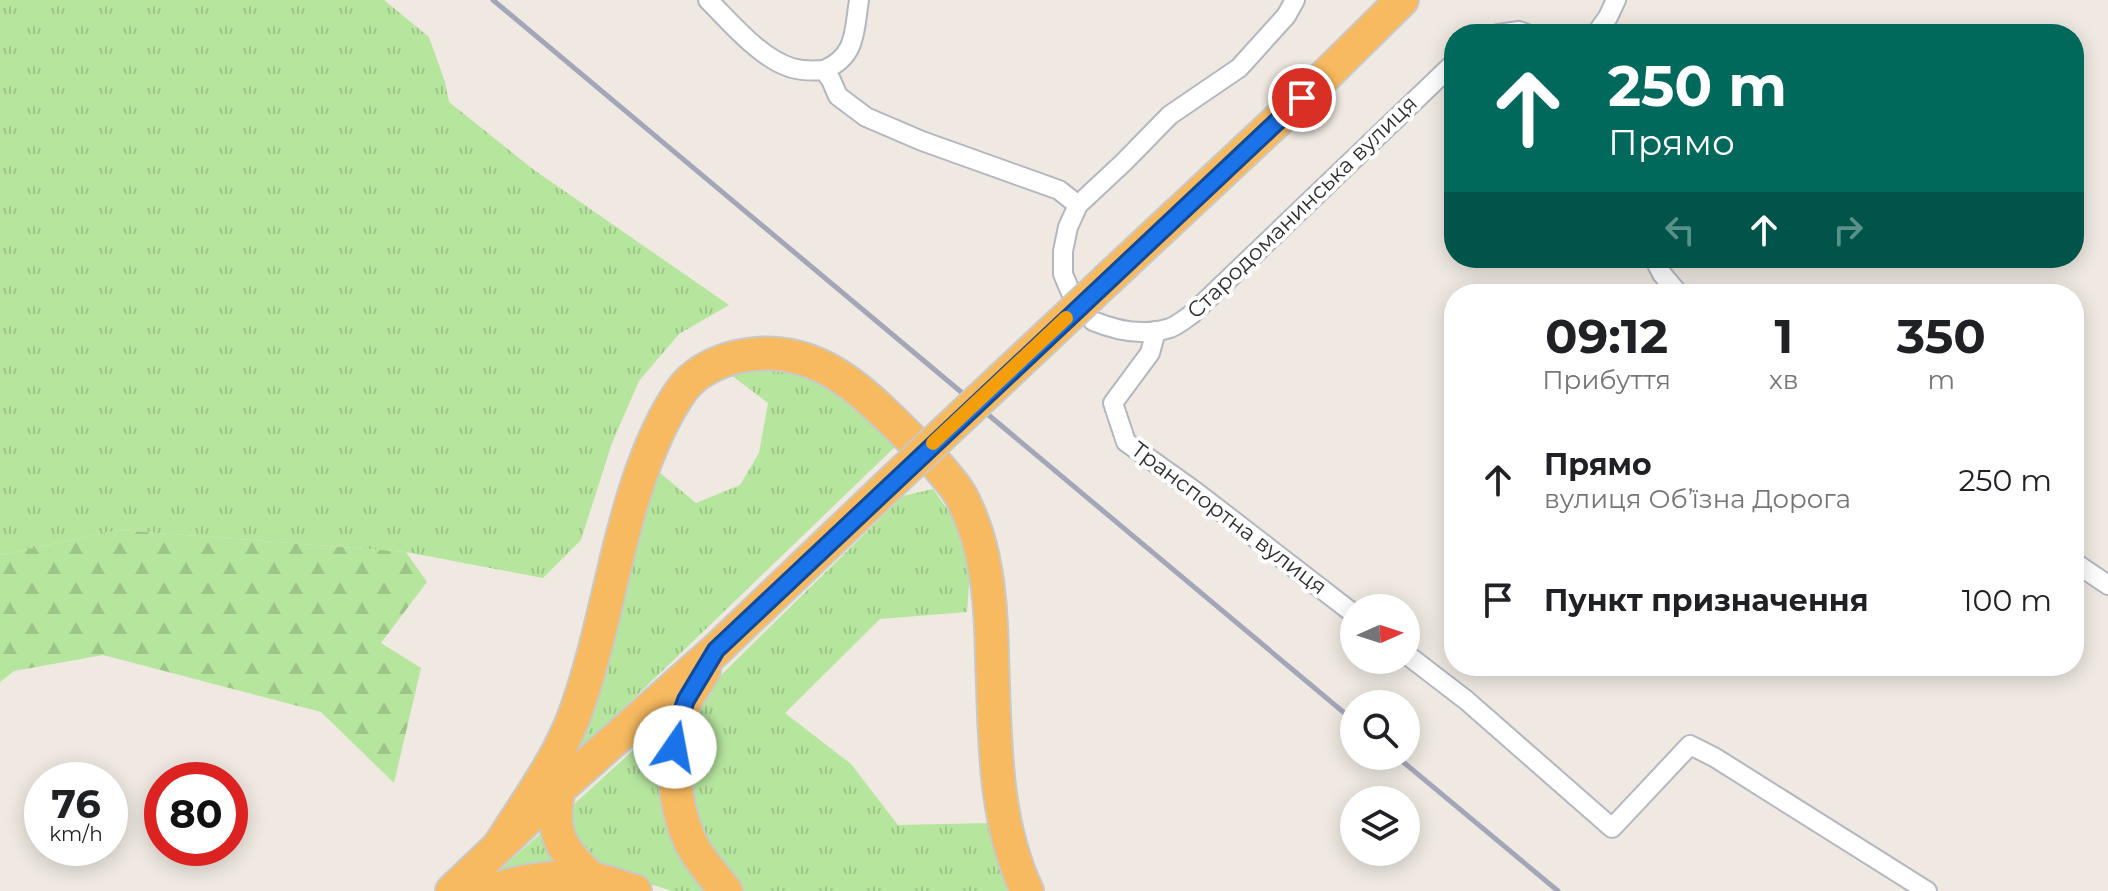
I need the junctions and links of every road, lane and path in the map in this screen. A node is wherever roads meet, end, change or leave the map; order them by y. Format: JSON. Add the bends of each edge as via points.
{"nodes":[{"id":1,"x":708,"y":0,"type":"edge"},
{"id":2,"x":859,"y":0,"type":"edge"},
{"id":3,"x":1295,"y":0,"type":"edge"},
{"id":4,"x":1402,"y":0,"type":"edge"},
{"id":5,"x":1616,"y":0,"type":"edge"},
{"id":6,"x":1603,"y":24,"type":"edge"},
{"id":7,"x":824,"y":70,"type":"junction"},
{"id":8,"x":1444,"y":73,"type":"edge"},
{"id":9,"x":1078,"y":205,"type":"junction"},
{"id":10,"x":1071,"y":293,"type":"dead end"},
{"id":11,"x":1093,"y":321,"type":"dead end"},
{"id":12,"x":1156,"y":331,"type":"junction"},
{"id":13,"x":912,"y":440,"type":"dead end"},
{"id":14,"x":938,"y":466,"type":"dead end"},
{"id":15,"x":2084,"y":569,"type":"edge"},
{"id":16,"x":2108,"y":585,"type":"edge"},
{"id":17,"x":1340,"y":603,"type":"edge"},
{"id":18,"x":716,"y":650,"type":"junction"},
{"id":19,"x":1420,"y":665,"type":"edge"},
{"id":20,"x":559,"y":789,"type":"junction"},
{"id":21,"x":499,"y":846,"type":"junction"},
{"id":22,"x":593,"y":879,"type":"junction"},
{"id":23,"x":452,"y":891,"type":"edge"},
{"id":24,"x":488,"y":891,"type":"edge"},
{"id":25,"x":635,"y":891,"type":"edge"},
{"id":26,"x":726,"y":891,"type":"edge"},
{"id":27,"x":1027,"y":891,"type":"edge"},
{"id":28,"x":1927,"y":891,"type":"edge"}],
"edges":[{"from":1,"to":7,"type":"street","via":[[772,59],[790,68]]},
{"from":2,"to":7,"type":"street","via":[[853,43]]},
{"from":3,"to":9,"type":"street","via":[[1239,68],[1170,115]]},
{"from":4,"to":18,"type":"highway","bridge":true},
{"from":5,"to":6,"type":"street"},
{"from":7,"to":9,"type":"street","via":[[838,96],[866,117],[1059,190]]},
{"from":8,"to":12,"type":"street","name":"Стародоманинська вулиця","via":[[1192,314]]},
{"from":9,"to":10,"type":"street","via":[[1063,251],[1063,274]]},
{"from":11,"to":12,"type":"street","name":"Стародоманинська вулиця","via":[[1122,330]]},
{"from":12,"to":17,"type":"street","name":"Транспортна вулиця","via":[[1150,353],[1113,403],[1126,442]]},
{"from":13,"to":21,"type":"highway","via":[[832,371],[788,354],[735,356],[685,385],[650,448],[632,499],[575,715],[558,754]]},
{"from":14,"to":27,"type":"highway","via":[[959,493],[984,560],[1004,821]]},
{"from":15,"to":16,"type":"street"},
{"from":18,"to":20,"type":"highway"},
{"from":18,"to":26,"type":"highway","via":[[679,720],[676,785],[691,843]]},
{"from":19,"to":28,"type":"street","via":[[1612,828],[1690,745]]},
{"from":20,"to":21,"type":"highway"},
{"from":20,"to":22,"type":"highway","via":[[554,811],[563,846]]},
{"from":21,"to":23,"type":"highway"},
{"from":22,"to":24,"type":"highway","via":[[550,878]]},
{"from":22,"to":25,"type":"highway"}]}
